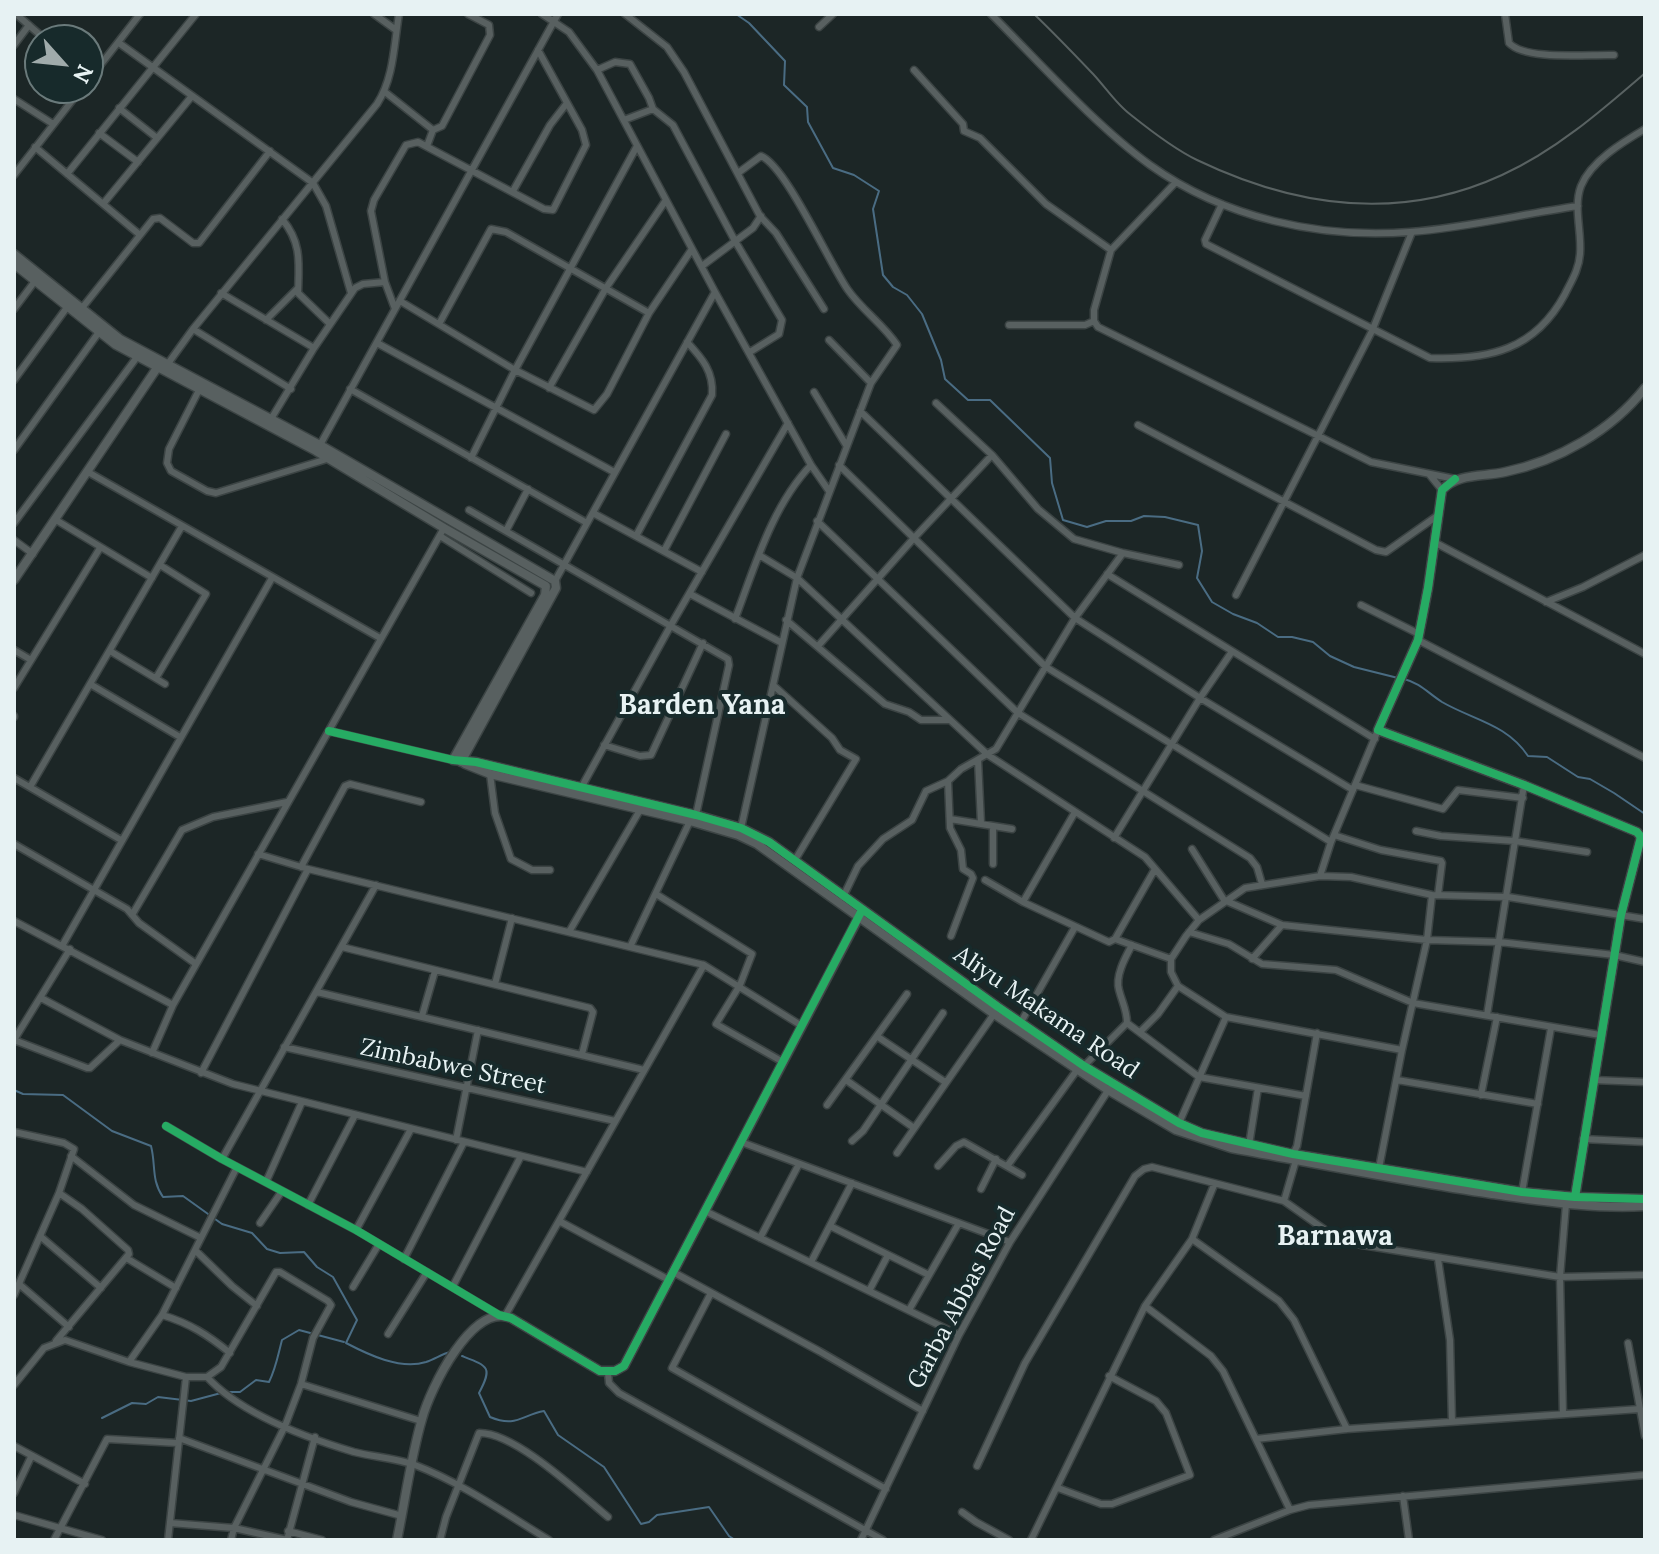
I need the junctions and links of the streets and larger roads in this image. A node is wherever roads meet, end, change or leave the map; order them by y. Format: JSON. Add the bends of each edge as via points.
{"nodes":[{"id":1,"x":140,"y":14,"type":"edge"},
{"id":2,"x":196,"y":14,"type":"edge"},
{"id":3,"x":374,"y":14,"type":"edge"},
{"id":4,"x":399,"y":14,"type":"edge"},
{"id":5,"x":468,"y":14,"type":"edge"},
{"id":6,"x":542,"y":14,"type":"edge"},
{"id":7,"x":625,"y":14,"type":"edge"},
{"id":8,"x":833,"y":14,"type":"edge"},
{"id":9,"x":991,"y":14,"type":"edge"},
{"id":10,"x":1505,"y":14,"type":"edge"},
{"id":11,"x":556,"y":18,"type":"edge"},
{"id":12,"x":819,"y":27,"type":"dead end"},
{"id":13,"x":396,"y":30,"type":"junction"},
{"id":14,"x":119,"y":43,"type":"junction"},
{"id":15,"x":538,"y":50,"type":"junction"},
{"id":16,"x":1614,"y":55,"type":"dead end"},
{"id":17,"x":104,"y":60,"type":"edge"},
{"id":18,"x":152,"y":67,"type":"junction"},
{"id":19,"x":597,"y":70,"type":"junction"},
{"id":20,"x":914,"y":70,"type":"dead end"},
{"id":21,"x":385,"y":92,"type":"junction"},
{"id":22,"x":192,"y":96,"type":"junction"},
{"id":23,"x":14,"y":99,"type":"edge"},
{"id":24,"x":567,"y":103,"type":"junction"},
{"id":25,"x":69,"y":104,"type":"edge"},
{"id":26,"x":119,"y":108,"type":"junction"},
{"id":27,"x":653,"y":109,"type":"junction"},
{"id":28,"x":624,"y":120,"type":"junction"},
{"id":29,"x":53,"y":124,"type":"junction"},
{"id":30,"x":1645,"y":129,"type":"edge"},
{"id":31,"x":433,"y":130,"type":"junction"},
{"id":32,"x":99,"y":133,"type":"junction"},
{"id":33,"x":157,"y":138,"type":"junction"},
{"id":34,"x":427,"y":146,"type":"junction"},
{"id":35,"x":637,"y":146,"type":"junction"},
{"id":36,"x":35,"y":147,"type":"junction"},
{"id":37,"x":270,"y":151,"type":"junction"},
{"id":38,"x":138,"y":162,"type":"junction"},
{"id":39,"x":14,"y":168,"type":"edge"},
{"id":40,"x":473,"y":169,"type":"junction"},
{"id":41,"x":738,"y":173,"type":"junction"},
{"id":42,"x":67,"y":174,"type":"junction"},
{"id":43,"x":14,"y":175,"type":"edge"},
{"id":44,"x":1176,"y":182,"type":"junction"},
{"id":45,"x":313,"y":183,"type":"junction"},
{"id":46,"x":513,"y":191,"type":"junction"},
{"id":47,"x":666,"y":200,"type":"junction"},
{"id":48,"x":103,"y":204,"type":"junction"},
{"id":49,"x":1222,"y":204,"type":"junction"},
{"id":50,"x":1578,"y":206,"type":"junction"},
{"id":51,"x":761,"y":216,"type":"junction"},
{"id":52,"x":282,"y":219,"type":"junction"},
{"id":53,"x":1412,"y":232,"type":"junction"},
{"id":54,"x":140,"y":235,"type":"junction"},
{"id":55,"x":735,"y":241,"type":"junction"},
{"id":56,"x":692,"y":249,"type":"junction"},
{"id":57,"x":1111,"y":250,"type":"junction"},
{"id":58,"x":14,"y":254,"type":"edge"},
{"id":59,"x":14,"y":264,"type":"edge"},
{"id":60,"x":702,"y":266,"type":"junction"},
{"id":61,"x":571,"y":268,"type":"junction"},
{"id":62,"x":35,"y":281,"type":"junction"},
{"id":63,"x":385,"y":282,"type":"junction"},
{"id":64,"x":606,"y":288,"type":"junction"},
{"id":65,"x":297,"y":289,"type":"junction"},
{"id":66,"x":715,"y":292,"type":"junction"},
{"id":67,"x":221,"y":293,"type":"junction"},
{"id":68,"x":351,"y":293,"type":"junction"},
{"id":69,"x":400,"y":301,"type":"junction"},
{"id":70,"x":68,"y":306,"type":"junction"},
{"id":71,"x":82,"y":308,"type":"junction"},
{"id":72,"x":14,"y":309,"type":"edge"},
{"id":73,"x":395,"y":309,"type":"junction"},
{"id":74,"x":824,"y":309,"type":"dead end"},
{"id":75,"x":649,"y":313,"type":"junction"},
{"id":76,"x":266,"y":320,"type":"junction"},
{"id":77,"x":1094,"y":321,"type":"junction"},
{"id":78,"x":330,"y":324,"type":"junction"},
{"id":79,"x":439,"y":324,"type":"junction"},
{"id":80,"x":1009,"y":325,"type":"dead end"},
{"id":81,"x":193,"y":329,"type":"junction"},
{"id":82,"x":1372,"y":331,"type":"junction"},
{"id":83,"x":99,"y":332,"type":"junction"},
{"id":84,"x":829,"y":340,"type":"dead end"},
{"id":85,"x":687,"y":342,"type":"junction"},
{"id":86,"x":377,"y":343,"type":"junction"},
{"id":87,"x":314,"y":348,"type":"junction"},
{"id":88,"x":750,"y":352,"type":"junction"},
{"id":89,"x":137,"y":357,"type":"junction"},
{"id":90,"x":162,"y":366,"type":"junction"},
{"id":91,"x":515,"y":370,"type":"junction"},
{"id":92,"x":14,"y":380,"type":"edge"},
{"id":93,"x":871,"y":383,"type":"junction"},
{"id":94,"x":549,"y":388,"type":"junction"},
{"id":95,"x":1645,"y":388,"type":"edge"},
{"id":96,"x":291,"y":389,"type":"junction"},
{"id":97,"x":350,"y":389,"type":"junction"},
{"id":98,"x":199,"y":390,"type":"junction"},
{"id":99,"x":814,"y":392,"type":"dead end"},
{"id":100,"x":936,"y":403,"type":"dead end"},
{"id":101,"x":496,"y":408,"type":"junction"},
{"id":102,"x":860,"y":411,"type":"junction"},
{"id":103,"x":271,"y":419,"type":"junction"},
{"id":104,"x":788,"y":423,"type":"junction"},
{"id":105,"x":1138,"y":425,"type":"dead end"},
{"id":106,"x":726,"y":434,"type":"dead end"},
{"id":107,"x":1318,"y":437,"type":"junction"},
{"id":108,"x":320,"y":445,"type":"junction"},
{"id":109,"x":846,"y":445,"type":"junction"},
{"id":110,"x":14,"y":450,"type":"edge"},
{"id":111,"x":992,"y":455,"type":"junction"},
{"id":112,"x":471,"y":458,"type":"junction"},
{"id":113,"x":327,"y":459,"type":"junction"},
{"id":114,"x":811,"y":465,"type":"junction"},
{"id":115,"x":839,"y":465,"type":"junction"},
{"id":116,"x":88,"y":472,"type":"junction"},
{"id":117,"x":614,"y":472,"type":"junction"},
{"id":118,"x":1429,"y":474,"type":"junction"},
{"id":119,"x":1455,"y":479,"type":"junction"},
{"id":120,"x":528,"y":489,"type":"junction"},
{"id":121,"x":1442,"y":490,"type":"junction"},
{"id":122,"x":829,"y":491,"type":"junction"},
{"id":123,"x":952,"y":498,"type":"junction"},
{"id":124,"x":407,"y":501,"type":"junction"},
{"id":125,"x":1283,"y":502,"type":"junction"},
{"id":126,"x":469,"y":510,"type":"dead end"},
{"id":127,"x":593,"y":513,"type":"junction"},
{"id":128,"x":1437,"y":516,"type":"junction"},
{"id":129,"x":56,"y":520,"type":"junction"},
{"id":130,"x":817,"y":521,"type":"junction"},
{"id":131,"x":14,"y":523,"type":"edge"},
{"id":132,"x":587,"y":523,"type":"junction"},
{"id":133,"x":182,"y":526,"type":"junction"},
{"id":134,"x":1420,"y":529,"type":"junction"},
{"id":135,"x":1435,"y":529,"type":"junction"},
{"id":136,"x":506,"y":531,"type":"junction"},
{"id":137,"x":442,"y":532,"type":"junction"},
{"id":138,"x":636,"y":536,"type":"junction"},
{"id":139,"x":914,"y":538,"type":"junction"},
{"id":140,"x":14,"y":540,"type":"edge"},
{"id":141,"x":1434,"y":542,"type":"junction"},
{"id":142,"x":100,"y":548,"type":"junction"},
{"id":143,"x":664,"y":551,"type":"junction"},
{"id":144,"x":1123,"y":553,"type":"junction"},
{"id":145,"x":33,"y":554,"type":"junction"},
{"id":146,"x":759,"y":555,"type":"junction"},
{"id":147,"x":1645,"y":555,"type":"edge"},
{"id":148,"x":160,"y":565,"type":"junction"},
{"id":149,"x":564,"y":565,"type":"junction"},
{"id":150,"x":1179,"y":565,"type":"dead end"},
{"id":151,"x":702,"y":572,"type":"junction"},
{"id":152,"x":1107,"y":574,"type":"junction"},
{"id":153,"x":152,"y":578,"type":"junction"},
{"id":154,"x":272,"y":578,"type":"junction"},
{"id":155,"x":797,"y":578,"type":"junction"},
{"id":156,"x":877,"y":579,"type":"junction"},
{"id":157,"x":14,"y":580,"type":"edge"},
{"id":158,"x":555,"y":581,"type":"junction"},
{"id":159,"x":531,"y":593,"type":"dead end"},
{"id":160,"x":690,"y":594,"type":"junction"},
{"id":161,"x":1236,"y":595,"type":"dead end"},
{"id":162,"x":1546,"y":602,"type":"junction"},
{"id":163,"x":1361,"y":605,"type":"dead end"},
{"id":164,"x":1075,"y":618,"type":"junction"},
{"id":165,"x":735,"y":619,"type":"junction"},
{"id":166,"x":843,"y":619,"type":"junction"},
{"id":167,"x":786,"y":620,"type":"junction"},
{"id":168,"x":671,"y":625,"type":"junction"},
{"id":169,"x":1419,"y":637,"type":"junction"},
{"id":170,"x":380,"y":638,"type":"junction"},
{"id":171,"x":524,"y":640,"type":"junction"},
{"id":172,"x":703,"y":643,"type":"junction"},
{"id":173,"x":782,"y":643,"type":"junction"},
{"id":174,"x":818,"y":646,"type":"junction"},
{"id":175,"x":14,"y":650,"type":"edge"},
{"id":176,"x":110,"y":651,"type":"junction"},
{"id":177,"x":1231,"y":653,"type":"junction"},
{"id":178,"x":1645,"y":654,"type":"edge"},
{"id":179,"x":31,"y":660,"type":"junction"},
{"id":180,"x":1046,"y":667,"type":"junction"},
{"id":181,"x":156,"y":678,"type":"junction"},
{"id":182,"x":90,"y":684,"type":"junction"},
{"id":183,"x":165,"y":684,"type":"dead end"},
{"id":184,"x":773,"y":685,"type":"junction"},
{"id":185,"x":14,"y":688,"type":"edge"},
{"id":186,"x":1200,"y":698,"type":"junction"},
{"id":187,"x":1018,"y":713,"type":"junction"},
{"id":188,"x":948,"y":720,"type":"junction"},
{"id":189,"x":329,"y":731,"type":"junction"},
{"id":190,"x":1376,"y":735,"type":"junction"},
{"id":191,"x":180,"y":737,"type":"junction"},
{"id":192,"x":604,"y":745,"type":"junction"},
{"id":193,"x":1171,"y":745,"type":"junction"},
{"id":194,"x":988,"y":755,"type":"junction"},
{"id":195,"x":1645,"y":758,"type":"edge"},
{"id":196,"x":978,"y":760,"type":"junction"},
{"id":197,"x":457,"y":761,"type":"junction"},
{"id":198,"x":490,"y":774,"type":"junction"},
{"id":199,"x":14,"y":778,"type":"edge"},
{"id":200,"x":948,"y":781,"type":"junction"},
{"id":201,"x":1524,"y":785,"type":"junction"},
{"id":202,"x":30,"y":787,"type":"junction"},
{"id":203,"x":581,"y":788,"type":"junction"},
{"id":204,"x":1354,"y":788,"type":"junction"},
{"id":205,"x":1143,"y":792,"type":"junction"},
{"id":206,"x":1523,"y":798,"type":"junction"},
{"id":207,"x":287,"y":802,"type":"junction"},
{"id":208,"x":421,"y":802,"type":"dead end"},
{"id":209,"x":640,"y":810,"type":"junction"},
{"id":210,"x":1075,"y":812,"type":"junction"},
{"id":211,"x":693,"y":818,"type":"junction"},
{"id":212,"x":950,"y":819,"type":"junction"},
{"id":213,"x":981,"y":823,"type":"junction"},
{"id":214,"x":993,"y":826,"type":"junction"},
{"id":215,"x":741,"y":828,"type":"junction"},
{"id":216,"x":1012,"y":829,"type":"dead end"},
{"id":217,"x":1416,"y":831,"type":"dead end"},
{"id":218,"x":1114,"y":838,"type":"junction"},
{"id":219,"x":1332,"y":839,"type":"junction"},
{"id":220,"x":121,"y":840,"type":"junction"},
{"id":221,"x":1515,"y":841,"type":"junction"},
{"id":222,"x":14,"y":844,"type":"edge"},
{"id":223,"x":1192,"y":849,"type":"dead end"},
{"id":224,"x":1587,"y":852,"type":"dead end"},
{"id":225,"x":258,"y":854,"type":"junction"},
{"id":226,"x":795,"y":860,"type":"junction"},
{"id":227,"x":1641,"y":860,"type":"edge"},
{"id":228,"x":993,"y":864,"type":"dead end"},
{"id":229,"x":304,"y":868,"type":"junction"},
{"id":230,"x":1155,"y":869,"type":"junction"},
{"id":231,"x":550,"y":870,"type":"dead end"},
{"id":232,"x":1320,"y":876,"type":"junction"},
{"id":233,"x":985,"y":880,"type":"dead end"},
{"id":234,"x":1262,"y":884,"type":"junction"},
{"id":235,"x":376,"y":885,"type":"junction"},
{"id":236,"x":94,"y":889,"type":"junction"},
{"id":237,"x":656,"y":894,"type":"junction"},
{"id":238,"x":1435,"y":895,"type":"junction"},
{"id":239,"x":843,"y":897,"type":"junction"},
{"id":240,"x":1508,"y":897,"type":"junction"},
{"id":241,"x":1224,"y":900,"type":"junction"},
{"id":242,"x":1023,"y":902,"type":"junction"},
{"id":243,"x":860,"y":914,"type":"junction"},
{"id":244,"x":132,"y":915,"type":"junction"},
{"id":245,"x":1621,"y":915,"type":"junction"},
{"id":246,"x":512,"y":918,"type":"junction"},
{"id":247,"x":1645,"y":919,"type":"edge"},
{"id":248,"x":1199,"y":920,"type":"junction"},
{"id":249,"x":14,"y":921,"type":"edge"},
{"id":250,"x":1282,"y":925,"type":"junction"},
{"id":251,"x":1075,"y":927,"type":"junction"},
{"id":252,"x":569,"y":932,"type":"junction"},
{"id":253,"x":1189,"y":932,"type":"junction"},
{"id":254,"x":951,"y":936,"type":"dead end"},
{"id":255,"x":1115,"y":939,"type":"junction"},
{"id":256,"x":1427,"y":940,"type":"junction"},
{"id":257,"x":1499,"y":942,"type":"junction"},
{"id":258,"x":1132,"y":945,"type":"junction"},
{"id":259,"x":342,"y":947,"type":"junction"},
{"id":260,"x":630,"y":947,"type":"junction"},
{"id":261,"x":66,"y":948,"type":"junction"},
{"id":262,"x":1614,"y":955,"type":"junction"},
{"id":263,"x":1171,"y":959,"type":"junction"},
{"id":264,"x":1252,"y":959,"type":"junction"},
{"id":265,"x":1645,"y":962,"type":"edge"},
{"id":266,"x":196,"y":964,"type":"junction"},
{"id":267,"x":704,"y":965,"type":"junction"},
{"id":268,"x":435,"y":971,"type":"junction"},
{"id":269,"x":495,"y":984,"type":"junction"},
{"id":270,"x":740,"y":985,"type":"junction"},
{"id":271,"x":1178,"y":986,"type":"junction"},
{"id":272,"x":317,"y":992,"type":"junction"},
{"id":273,"x":907,"y":994,"type":"dead end"},
{"id":274,"x":41,"y":998,"type":"junction"},
{"id":275,"x":1413,"y":1003,"type":"junction"},
{"id":276,"x":173,"y":1005,"type":"junction"},
{"id":277,"x":943,"y":1013,"type":"dead end"},
{"id":278,"x":994,"y":1014,"type":"junction"},
{"id":279,"x":1487,"y":1015,"type":"junction"},
{"id":280,"x":422,"y":1016,"type":"junction"},
{"id":281,"x":1226,"y":1017,"type":"junction"},
{"id":282,"x":1497,"y":1017,"type":"junction"},
{"id":283,"x":1021,"y":1022,"type":"junction"},
{"id":284,"x":1127,"y":1023,"type":"junction"},
{"id":285,"x":802,"y":1026,"type":"junction"},
{"id":286,"x":1551,"y":1028,"type":"junction"},
{"id":287,"x":478,"y":1030,"type":"junction"},
{"id":288,"x":1141,"y":1031,"type":"junction"},
{"id":289,"x":1317,"y":1033,"type":"junction"},
{"id":290,"x":1600,"y":1035,"type":"junction"},
{"id":291,"x":878,"y":1037,"type":"junction"},
{"id":292,"x":14,"y":1040,"type":"edge"},
{"id":293,"x":120,"y":1040,"type":"junction"},
{"id":294,"x":284,"y":1047,"type":"junction"},
{"id":295,"x":1402,"y":1050,"type":"junction"},
{"id":296,"x":152,"y":1053,"type":"junction"},
{"id":297,"x":582,"y":1054,"type":"junction"},
{"id":298,"x":911,"y":1060,"type":"junction"},
{"id":299,"x":783,"y":1062,"type":"junction"},
{"id":300,"x":1081,"y":1068,"type":"junction"},
{"id":301,"x":644,"y":1070,"type":"junction"},
{"id":302,"x":201,"y":1073,"type":"junction"},
{"id":303,"x":1199,"y":1077,"type":"junction"},
{"id":304,"x":846,"y":1080,"type":"junction"},
{"id":305,"x":1397,"y":1080,"type":"junction"},
{"id":306,"x":1593,"y":1080,"type":"junction"},
{"id":307,"x":945,"y":1082,"type":"junction"},
{"id":308,"x":1645,"y":1082,"type":"edge"},
{"id":309,"x":1111,"y":1087,"type":"junction"},
{"id":310,"x":466,"y":1088,"type":"junction"},
{"id":311,"x":1258,"y":1088,"type":"junction"},
{"id":312,"x":260,"y":1092,"type":"junction"},
{"id":313,"x":1481,"y":1095,"type":"junction"},
{"id":314,"x":1306,"y":1096,"type":"junction"},
{"id":315,"x":302,"y":1102,"type":"junction"},
{"id":316,"x":1538,"y":1104,"type":"junction"},
{"id":317,"x":827,"y":1105,"type":"dead end"},
{"id":318,"x":880,"y":1105,"type":"junction"},
{"id":319,"x":355,"y":1115,"type":"junction"},
{"id":320,"x":615,"y":1121,"type":"junction"},
{"id":321,"x":1179,"y":1123,"type":"junction"},
{"id":322,"x":166,"y":1126,"type":"dead end"},
{"id":323,"x":914,"y":1128,"type":"junction"},
{"id":324,"x":411,"y":1129,"type":"junction"},
{"id":325,"x":14,"y":1132,"type":"edge"},
{"id":326,"x":1583,"y":1139,"type":"junction"},
{"id":327,"x":460,"y":1141,"type":"junction"},
{"id":328,"x":852,"y":1141,"type":"dead end"},
{"id":329,"x":741,"y":1142,"type":"junction"},
{"id":330,"x":1645,"y":1142,"type":"edge"},
{"id":331,"x":1249,"y":1145,"type":"junction"},
{"id":332,"x":897,"y":1153,"type":"dead end"},
{"id":333,"x":71,"y":1156,"type":"junction"},
{"id":334,"x":521,"y":1156,"type":"junction"},
{"id":335,"x":1295,"y":1157,"type":"junction"},
{"id":336,"x":222,"y":1159,"type":"junction"},
{"id":337,"x":996,"y":1159,"type":"junction"},
{"id":338,"x":799,"y":1164,"type":"junction"},
{"id":339,"x":1008,"y":1165,"type":"junction"},
{"id":340,"x":938,"y":1166,"type":"dead end"},
{"id":341,"x":237,"y":1167,"type":"junction"},
{"id":342,"x":1379,"y":1168,"type":"junction"},
{"id":343,"x":587,"y":1172,"type":"junction"},
{"id":344,"x":1022,"y":1175,"type":"dead end"},
{"id":345,"x":266,"y":1182,"type":"junction"},
{"id":346,"x":852,"y":1183,"type":"junction"},
{"id":347,"x":1214,"y":1185,"type":"junction"},
{"id":348,"x":1455,"y":1185,"type":"junction"},
{"id":349,"x":981,"y":1189,"type":"dead end"},
{"id":350,"x":282,"y":1191,"type":"junction"},
{"id":351,"x":1522,"y":1192,"type":"junction"},
{"id":352,"x":59,"y":1193,"type":"junction"},
{"id":353,"x":1575,"y":1197,"type":"junction"},
{"id":354,"x":1645,"y":1199,"type":"edge"},
{"id":355,"x":1284,"y":1201,"type":"junction"},
{"id":356,"x":1566,"y":1204,"type":"junction"},
{"id":357,"x":308,"y":1205,"type":"junction"},
{"id":358,"x":1645,"y":1206,"type":"edge"},
{"id":359,"x":705,"y":1211,"type":"junction"},
{"id":360,"x":559,"y":1221,"type":"junction"},
{"id":361,"x":260,"y":1223,"type":"dead end"},
{"id":362,"x":959,"y":1223,"type":"junction"},
{"id":363,"x":830,"y":1226,"type":"junction"},
{"id":364,"x":356,"y":1230,"type":"junction"},
{"id":365,"x":40,"y":1236,"type":"junction"},
{"id":366,"x":201,"y":1238,"type":"junction"},
{"id":367,"x":760,"y":1238,"type":"junction"},
{"id":368,"x":1192,"y":1239,"type":"junction"},
{"id":369,"x":1010,"y":1242,"type":"junction"},
{"id":370,"x":379,"y":1244,"type":"junction"},
{"id":371,"x":195,"y":1250,"type":"junction"},
{"id":372,"x":888,"y":1255,"type":"junction"},
{"id":373,"x":128,"y":1259,"type":"junction"},
{"id":374,"x":404,"y":1259,"type":"junction"},
{"id":375,"x":1438,"y":1259,"type":"junction"},
{"id":376,"x":811,"y":1262,"type":"junction"},
{"id":377,"x":427,"y":1272,"type":"junction"},
{"id":378,"x":929,"y":1275,"type":"junction"},
{"id":379,"x":1645,"y":1275,"type":"edge"},
{"id":380,"x":671,"y":1276,"type":"junction"},
{"id":381,"x":1560,"y":1277,"type":"junction"},
{"id":382,"x":19,"y":1284,"type":"junction"},
{"id":383,"x":453,"y":1286,"type":"junction"},
{"id":384,"x":353,"y":1287,"type":"dead end"},
{"id":385,"x":101,"y":1288,"type":"junction"},
{"id":386,"x":176,"y":1288,"type":"junction"},
{"id":387,"x":869,"y":1291,"type":"junction"},
{"id":388,"x":711,"y":1293,"type":"junction"},
{"id":389,"x":14,"y":1295,"type":"edge"},
{"id":390,"x":257,"y":1306,"type":"junction"},
{"id":391,"x":1145,"y":1306,"type":"junction"},
{"id":392,"x":909,"y":1310,"type":"junction"},
{"id":393,"x":162,"y":1315,"type":"junction"},
{"id":394,"x":502,"y":1315,"type":"junction"},
{"id":395,"x":67,"y":1329,"type":"junction"},
{"id":396,"x":388,"y":1334,"type":"dead end"},
{"id":397,"x":959,"y":1335,"type":"junction"},
{"id":398,"x":65,"y":1340,"type":"junction"},
{"id":399,"x":56,"y":1341,"type":"junction"},
{"id":400,"x":1628,"y":1343,"type":"dead end"},
{"id":401,"x":230,"y":1353,"type":"junction"},
{"id":402,"x":129,"y":1362,"type":"junction"},
{"id":403,"x":608,"y":1373,"type":"junction"},
{"id":404,"x":1109,"y":1376,"type":"junction"},
{"id":405,"x":186,"y":1377,"type":"junction"},
{"id":406,"x":207,"y":1377,"type":"junction"},
{"id":407,"x":301,"y":1384,"type":"junction"},
{"id":408,"x":14,"y":1385,"type":"edge"},
{"id":409,"x":1640,"y":1409,"type":"junction"},
{"id":410,"x":923,"y":1411,"type":"junction"},
{"id":411,"x":1563,"y":1414,"type":"junction"},
{"id":412,"x":421,"y":1421,"type":"junction"},
{"id":413,"x":1452,"y":1422,"type":"junction"},
{"id":414,"x":285,"y":1426,"type":"junction"},
{"id":415,"x":1347,"y":1429,"type":"junction"},
{"id":416,"x":1645,"y":1436,"type":"edge"},
{"id":417,"x":315,"y":1437,"type":"junction"},
{"id":418,"x":1256,"y":1439,"type":"junction"},
{"id":419,"x":178,"y":1440,"type":"junction"},
{"id":420,"x":14,"y":1446,"type":"edge"},
{"id":421,"x":31,"y":1457,"type":"junction"},
{"id":422,"x":413,"y":1465,"type":"junction"},
{"id":423,"x":977,"y":1466,"type":"dead end"},
{"id":424,"x":263,"y":1470,"type":"junction"},
{"id":425,"x":1645,"y":1475,"type":"edge"},
{"id":426,"x":85,"y":1484,"type":"junction"},
{"id":427,"x":300,"y":1484,"type":"junction"},
{"id":428,"x":459,"y":1486,"type":"junction"},
{"id":429,"x":1058,"y":1488,"type":"junction"},
{"id":430,"x":886,"y":1489,"type":"junction"},
{"id":431,"x":14,"y":1493,"type":"edge"},
{"id":432,"x":1403,"y":1496,"type":"junction"},
{"id":433,"x":1290,"y":1510,"type":"junction"},
{"id":434,"x":962,"y":1512,"type":"dead end"},
{"id":435,"x":14,"y":1515,"type":"edge"},
{"id":436,"x":402,"y":1516,"type":"junction"},
{"id":437,"x":608,"y":1517,"type":"dead end"},
{"id":438,"x":170,"y":1523,"type":"junction"},
{"id":439,"x":61,"y":1527,"type":"junction"},
{"id":440,"x":234,"y":1528,"type":"junction"},
{"id":441,"x":866,"y":1530,"type":"junction"},
{"id":442,"x":288,"y":1531,"type":"junction"},
{"id":443,"x":97,"y":1539,"type":"edge"},
{"id":444,"x":54,"y":1540,"type":"edge"},
{"id":445,"x":168,"y":1540,"type":"edge"},
{"id":446,"x":231,"y":1540,"type":"edge"},
{"id":447,"x":287,"y":1540,"type":"edge"},
{"id":448,"x":322,"y":1540,"type":"edge"},
{"id":449,"x":397,"y":1540,"type":"edge"},
{"id":450,"x":440,"y":1540,"type":"edge"},
{"id":451,"x":549,"y":1540,"type":"edge"},
{"id":452,"x":861,"y":1540,"type":"edge"},
{"id":453,"x":883,"y":1540,"type":"edge"},
{"id":454,"x":1009,"y":1540,"type":"edge"},
{"id":455,"x":1031,"y":1540,"type":"edge"},
{"id":456,"x":1214,"y":1540,"type":"edge"},
{"id":457,"x":1409,"y":1540,"type":"edge"}],
"edges":[{"from":1,"to":14,"type":"street"},
{"from":2,"to":18,"type":"street"},
{"from":3,"to":13,"type":"street"},
{"from":4,"to":13,"type":"street"},
{"from":5,"to":31,"type":"street","via":[[489,25],[490,35],[442,126]]},
{"from":6,"to":11,"type":"street"},
{"from":7,"to":41,"type":"street","via":[[667,47]]},
{"from":8,"to":12,"type":"street"},
{"from":9,"to":44,"type":"street","via":[[1117,138]]},
{"from":10,"to":16,"type":"street","via":[[1509,43],[1516,50]]},
{"from":11,"to":15,"type":"street"},
{"from":11,"to":19,"type":"street"},
{"from":13,"to":21,"type":"street"},
{"from":14,"to":17,"type":"street"},
{"from":14,"to":18,"type":"street"},
{"from":15,"to":24,"type":"street"},
{"from":15,"to":40,"type":"street"},
{"from":18,"to":22,"type":"street"},
{"from":18,"to":26,"type":"street"},
{"from":19,"to":27,"type":"street","via":[[615,62],[630,64]]},
{"from":19,"to":28,"type":"street"},
{"from":20,"to":57,"type":"street","via":[[964,131],[980,138],[1046,204]]},
{"from":21,"to":31,"type":"street"},
{"from":21,"to":45,"type":"street"},
{"from":22,"to":33,"type":"street"},
{"from":22,"to":37,"type":"street"},
{"from":23,"to":29,"type":"street"},
{"from":24,"to":46,"type":"street"},
{"from":24,"to":46,"type":"street","via":[[586,145],[553,210]]},
{"from":25,"to":29,"type":"street"},
{"from":26,"to":32,"type":"street"},
{"from":26,"to":33,"type":"street"},
{"from":27,"to":28,"type":"street"},
{"from":27,"to":55,"type":"street","via":[[673,125]]},
{"from":28,"to":35,"type":"street"},
{"from":29,"to":36,"type":"street"},
{"from":30,"to":50,"type":"street","via":[[1590,171]]},
{"from":31,"to":34,"type":"street"},
{"from":32,"to":38,"type":"street"},
{"from":32,"to":42,"type":"street"},
{"from":33,"to":38,"type":"street"},
{"from":34,"to":40,"type":"street"},
{"from":34,"to":63,"type":"street","via":[[412,141],[406,145],[374,200],[372,223]]},
{"from":35,"to":47,"type":"street"},
{"from":35,"to":61,"type":"street"},
{"from":36,"to":39,"type":"street"},
{"from":36,"to":42,"type":"street"},
{"from":36,"to":43,"type":"street"},
{"from":37,"to":45,"type":"street"},
{"from":37,"to":54,"type":"street","via":[[199,243],[157,217]]},
{"from":38,"to":48,"type":"street"},
{"from":40,"to":46,"type":"street"},
{"from":40,"to":69,"type":"street"},
{"from":41,"to":51,"type":"street"},
{"from":41,"to":93,"type":"street","via":[[761,156],[768,160],[846,288],[896,342]]},
{"from":42,"to":48,"type":"street"},
{"from":44,"to":49,"type":"street"},
{"from":44,"to":57,"type":"street"},
{"from":45,"to":52,"type":"street"},
{"from":45,"to":68,"type":"street","via":[[326,206]]},
{"from":47,"to":56,"type":"street"},
{"from":47,"to":64,"type":"street"},
{"from":48,"to":54,"type":"street"},
{"from":49,"to":53,"type":"street","via":[[1308,228]]},
{"from":49,"to":82,"type":"street","via":[[1206,244]]},
{"from":50,"to":53,"type":"street"},
{"from":50,"to":82,"type":"street","via":[[1577,272],[1546,324],[1521,343],[1463,359],[1430,358]]},
{"from":51,"to":55,"type":"street"},
{"from":51,"to":74,"type":"street"},
{"from":52,"to":65,"type":"street","via":[[297,243]]},
{"from":52,"to":67,"type":"street"},
{"from":53,"to":82,"type":"street"},
{"from":54,"to":71,"type":"street"},
{"from":55,"to":60,"type":"street"},
{"from":55,"to":88,"type":"street","via":[[782,320],[779,334]]},
{"from":56,"to":60,"type":"street"},
{"from":56,"to":75,"type":"street"},
{"from":57,"to":77,"type":"street"},
{"from":58,"to":71,"type":"street"},
{"from":59,"to":62,"type":"street"},
{"from":60,"to":66,"type":"street"},
{"from":61,"to":64,"type":"street"},
{"from":61,"to":79,"type":"street","via":[[491,229]]},
{"from":61,"to":91,"type":"street"},
{"from":62,"to":70,"type":"street"},
{"from":62,"to":72,"type":"street"},
{"from":63,"to":68,"type":"street","via":[[363,284]]},
{"from":63,"to":73,"type":"street"},
{"from":64,"to":75,"type":"street"},
{"from":64,"to":94,"type":"street"},
{"from":65,"to":76,"type":"street"},
{"from":65,"to":78,"type":"street"},
{"from":66,"to":85,"type":"street"},
{"from":66,"to":88,"type":"street"},
{"from":67,"to":76,"type":"street"},
{"from":67,"to":81,"type":"street"},
{"from":68,"to":78,"type":"street"},
{"from":69,"to":73,"type":"street"},
{"from":69,"to":79,"type":"street"},
{"from":70,"to":83,"type":"street"},
{"from":70,"to":92,"type":"street"},
{"from":71,"to":90,"type":"street"},
{"from":73,"to":86,"type":"street"},
{"from":75,"to":94,"type":"street","via":[[594,410]]},
{"from":76,"to":87,"type":"street"},
{"from":77,"to":80,"type":"street"},
{"from":77,"to":107,"type":"street"},
{"from":78,"to":87,"type":"street"},
{"from":79,"to":91,"type":"street"},
{"from":81,"to":90,"type":"street"},
{"from":81,"to":96,"type":"street"},
{"from":82,"to":107,"type":"street"},
{"from":83,"to":89,"type":"street"},
{"from":83,"to":110,"type":"street"},
{"from":84,"to":93,"type":"street"},
{"from":85,"to":117,"type":"street"},
{"from":85,"to":138,"type":"street","via":[[703,358],[712,395]]},
{"from":86,"to":97,"type":"street"},
{"from":86,"to":101,"type":"street"},
{"from":87,"to":96,"type":"street"},
{"from":88,"to":104,"type":"street"},
{"from":89,"to":90,"type":"street"},
{"from":89,"to":131,"type":"street"},
{"from":90,"to":98,"type":"street"},
{"from":90,"to":103,"type":"street"},
{"from":90,"to":116,"type":"street"},
{"from":91,"to":94,"type":"street"},
{"from":91,"to":101,"type":"street"},
{"from":93,"to":102,"type":"street"},
{"from":95,"to":119,"type":"street","via":[[1615,419],[1547,461]]},
{"from":96,"to":103,"type":"street"},
{"from":97,"to":108,"type":"street"},
{"from":97,"to":112,"type":"street"},
{"from":98,"to":113,"type":"street"},
{"from":98,"to":113,"type":"street","via":[[167,463],[171,471],[207,491],[216,493]]},
{"from":99,"to":109,"type":"street"},
{"from":100,"to":111,"type":"street"},
{"from":101,"to":112,"type":"street"},
{"from":101,"to":117,"type":"street"},
{"from":102,"to":109,"type":"street"},
{"from":102,"to":123,"type":"street"},
{"from":103,"to":108,"type":"street"},
{"from":104,"to":114,"type":"street"},
{"from":104,"to":151,"type":"street"},
{"from":105,"to":125,"type":"street"},
{"from":106,"to":143,"type":"street"},
{"from":107,"to":118,"type":"street","via":[[1371,462]]},
{"from":107,"to":125,"type":"street"},
{"from":108,"to":124,"type":"street"},
{"from":109,"to":115,"type":"street"},
{"from":111,"to":123,"type":"street"},
{"from":111,"to":144,"type":"street","via":[[1074,539]]},
{"from":112,"to":120,"type":"street"},
{"from":113,"to":124,"type":"street"},
{"from":114,"to":122,"type":"street"},
{"from":114,"to":146,"type":"street","via":[[793,485]]},
{"from":115,"to":122,"type":"street"},
{"from":115,"to":139,"type":"street"},
{"from":116,"to":129,"type":"street"},
{"from":116,"to":133,"type":"street"},
{"from":117,"to":127,"type":"street"},
{"from":118,"to":119,"type":"street"},
{"from":118,"to":121,"type":"street"},
{"from":119,"to":121,"type":"street"},
{"from":120,"to":132,"type":"street"},
{"from":120,"to":136,"type":"street"},
{"from":121,"to":128,"type":"street"},
{"from":122,"to":130,"type":"street"},
{"from":123,"to":139,"type":"street"},
{"from":123,"to":164,"type":"street"},
{"from":124,"to":137,"type":"street"},
{"from":124,"to":158,"type":"street"},
{"from":125,"to":134,"type":"street","via":[[1386,552]]},
{"from":125,"to":161,"type":"street"},
{"from":126,"to":136,"type":"street"},
{"from":127,"to":132,"type":"street"},
{"from":127,"to":138,"type":"street"},
{"from":128,"to":134,"type":"street"},
{"from":128,"to":135,"type":"street"},
{"from":129,"to":142,"type":"street"},
{"from":129,"to":145,"type":"street"},
{"from":130,"to":155,"type":"street"},
{"from":130,"to":156,"type":"street"},
{"from":132,"to":149,"type":"street"},
{"from":133,"to":148,"type":"street"},
{"from":133,"to":154,"type":"street"},
{"from":134,"to":135,"type":"street"},
{"from":135,"to":141,"type":"street"},
{"from":136,"to":149,"type":"street"},
{"from":137,"to":159,"type":"street"},
{"from":137,"to":170,"type":"street"},
{"from":137,"to":171,"type":"street","via":[[546,586]]},
{"from":138,"to":143,"type":"street"},
{"from":139,"to":156,"type":"street"},
{"from":139,"to":180,"type":"street"},
{"from":140,"to":145,"type":"street"},
{"from":141,"to":162,"type":"street"},
{"from":141,"to":169,"type":"street"},
{"from":142,"to":153,"type":"street"},
{"from":142,"to":179,"type":"street"},
{"from":143,"to":151,"type":"street"},
{"from":144,"to":150,"type":"street"},
{"from":144,"to":152,"type":"street"},
{"from":145,"to":157,"type":"street"},
{"from":146,"to":155,"type":"street"},
{"from":146,"to":165,"type":"street"},
{"from":147,"to":162,"type":"street"},
{"from":148,"to":153,"type":"street"},
{"from":148,"to":181,"type":"street","via":[[206,594]]},
{"from":149,"to":158,"type":"street"},
{"from":149,"to":168,"type":"street"},
{"from":151,"to":160,"type":"street"},
{"from":152,"to":164,"type":"street"},
{"from":152,"to":177,"type":"street"},
{"from":153,"to":176,"type":"street"},
{"from":154,"to":170,"type":"street"},
{"from":154,"to":191,"type":"street"},
{"from":155,"to":166,"type":"street"},
{"from":155,"to":167,"type":"street"},
{"from":156,"to":166,"type":"street"},
{"from":156,"to":187,"type":"street"},
{"from":158,"to":171,"type":"street","via":[[556,588]]},
{"from":160,"to":165,"type":"street"},
{"from":160,"to":168,"type":"street"},
{"from":162,"to":178,"type":"street"},
{"from":163,"to":169,"type":"street"},
{"from":164,"to":180,"type":"street"},
{"from":164,"to":186,"type":"street"},
{"from":165,"to":173,"type":"street"},
{"from":166,"to":174,"type":"street"},
{"from":166,"to":188,"type":"street"},
{"from":167,"to":173,"type":"street"},
{"from":167,"to":174,"type":"street"},
{"from":168,"to":172,"type":"street"},
{"from":168,"to":192,"type":"street"},
{"from":169,"to":190,"type":"street"},
{"from":169,"to":195,"type":"street"},
{"from":170,"to":189,"type":"street"},
{"from":171,"to":197,"type":"street"},
{"from":172,"to":192,"type":"street","via":[[651,755]]},
{"from":172,"to":211,"type":"street","via":[[724,655],[729,665]]},
{"from":173,"to":184,"type":"street"},
{"from":174,"to":188,"type":"street","via":[[885,704],[921,720]]},
{"from":175,"to":179,"type":"street"},
{"from":176,"to":181,"type":"street"},
{"from":176,"to":182,"type":"street"},
{"from":177,"to":186,"type":"street"},
{"from":177,"to":190,"type":"street"},
{"from":179,"to":185,"type":"street"},
{"from":180,"to":187,"type":"street"},
{"from":180,"to":193,"type":"street"},
{"from":181,"to":183,"type":"street"},
{"from":182,"to":191,"type":"street"},
{"from":182,"to":202,"type":"street"},
{"from":184,"to":215,"type":"street"},
{"from":184,"to":226,"type":"street","via":[[856,759]]},
{"from":186,"to":193,"type":"street"},
{"from":186,"to":204,"type":"street"},
{"from":187,"to":194,"type":"street"},
{"from":187,"to":205,"type":"street"},
{"from":188,"to":194,"type":"street"},
{"from":189,"to":197,"type":"street"},
{"from":189,"to":207,"type":"street"},
{"from":190,"to":201,"type":"street"},
{"from":190,"to":204,"type":"street"},
{"from":191,"to":220,"type":"street"},
{"from":192,"to":203,"type":"street"},
{"from":193,"to":205,"type":"street"},
{"from":193,"to":219,"type":"street"},
{"from":194,"to":196,"type":"street"},
{"from":194,"to":210,"type":"street"},
{"from":196,"to":200,"type":"street"},
{"from":196,"to":213,"type":"street"},
{"from":197,"to":198,"type":"street","name":"Aliyu Makama Road"},
{"from":197,"to":203,"type":"street","name":"Aliyu Makama Road"},
{"from":198,"to":209,"type":"street","name":"Aliyu Makama Road"},
{"from":198,"to":231,"type":"street","via":[[495,813],[511,859],[532,870]]},
{"from":199,"to":202,"type":"street"},
{"from":200,"to":212,"type":"street"},
{"from":200,"to":239,"type":"street","via":[[926,791],[912,820],[883,839],[858,866]]},
{"from":201,"to":206,"type":"street"},
{"from":201,"to":227,"type":"street","via":[[1637,832]]},
{"from":202,"to":220,"type":"street"},
{"from":203,"to":211,"type":"street","name":"Aliyu Makama Road"},
{"from":204,"to":206,"type":"street","via":[[1443,809],[1458,790]]},
{"from":204,"to":219,"type":"street"},
{"from":205,"to":218,"type":"street"},
{"from":205,"to":234,"type":"street","via":[[1250,858]]},
{"from":206,"to":221,"type":"street"},
{"from":207,"to":225,"type":"street"},
{"from":207,"to":244,"type":"street","via":[[213,817],[182,830]]},
{"from":208,"to":229,"type":"street","via":[[345,786]]},
{"from":209,"to":211,"type":"street","name":"Aliyu Makama Road"},
{"from":209,"to":252,"type":"street"},
{"from":210,"to":218,"type":"street"},
{"from":210,"to":242,"type":"street"},
{"from":211,"to":215,"type":"street","name":"Aliyu Makama Road"},
{"from":211,"to":237,"type":"street"},
{"from":211,"to":243,"type":"street","name":"Aliyu Makama Road","via":[[757,844]]},
{"from":212,"to":213,"type":"street"},
{"from":212,"to":254,"type":"street","via":[[963,869],[973,878]]},
{"from":213,"to":214,"type":"street"},
{"from":214,"to":216,"type":"street"},
{"from":214,"to":228,"type":"street"},
{"from":215,"to":226,"type":"street","name":"Aliyu Makama Road"},
{"from":217,"to":221,"type":"street"},
{"from":218,"to":230,"type":"street"},
{"from":219,"to":232,"type":"street"},
{"from":219,"to":238,"type":"street","via":[[1441,861]]},
{"from":220,"to":236,"type":"street"},
{"from":221,"to":224,"type":"street"},
{"from":221,"to":240,"type":"street"},
{"from":222,"to":236,"type":"street"},
{"from":223,"to":241,"type":"street"},
{"from":225,"to":229,"type":"street"},
{"from":225,"to":266,"type":"street"},
{"from":226,"to":239,"type":"street","name":"Aliyu Makama Road"},
{"from":227,"to":245,"type":"street"},
{"from":229,"to":235,"type":"street"},
{"from":229,"to":302,"type":"street"},
{"from":230,"to":248,"type":"street"},
{"from":230,"to":255,"type":"street"},
{"from":232,"to":234,"type":"street"},
{"from":232,"to":238,"type":"street","via":[[1351,877]]},
{"from":233,"to":242,"type":"street"},
{"from":234,"to":241,"type":"street"},
{"from":235,"to":246,"type":"street"},
{"from":235,"to":259,"type":"street"},
{"from":236,"to":244,"type":"street"},
{"from":236,"to":261,"type":"street"},
{"from":237,"to":260,"type":"street"},
{"from":237,"to":270,"type":"street","via":[[752,954]]},
{"from":238,"to":240,"type":"street"},
{"from":238,"to":256,"type":"street"},
{"from":239,"to":243,"type":"street","name":"Aliyu Makama Road"},
{"from":240,"to":245,"type":"street"},
{"from":240,"to":257,"type":"street"},
{"from":241,"to":248,"type":"street"},
{"from":241,"to":250,"type":"street"},
{"from":242,"to":251,"type":"street"},
{"from":243,"to":278,"type":"street","name":"Aliyu Makama Road"},
{"from":243,"to":283,"type":"street","name":"Aliyu Makama Road"},
{"from":243,"to":285,"type":"street"},
{"from":244,"to":266,"type":"street"},
{"from":245,"to":247,"type":"street"},
{"from":245,"to":262,"type":"street"},
{"from":246,"to":252,"type":"street"},
{"from":246,"to":269,"type":"street"},
{"from":248,"to":253,"type":"street"},
{"from":249,"to":261,"type":"street"},
{"from":250,"to":256,"type":"street"},
{"from":250,"to":264,"type":"street"},
{"from":251,"to":255,"type":"street","via":[[1102,940]]},
{"from":251,"to":283,"type":"street"},
{"from":252,"to":260,"type":"street"},
{"from":253,"to":263,"type":"street"},
{"from":253,"to":264,"type":"street","via":[[1229,944]]},
{"from":255,"to":258,"type":"street"},
{"from":256,"to":257,"type":"street"},
{"from":256,"to":275,"type":"street"},
{"from":257,"to":262,"type":"street"},
{"from":257,"to":279,"type":"street"},
{"from":258,"to":263,"type":"street"},
{"from":258,"to":284,"type":"street","via":[[1117,980]]},
{"from":259,"to":268,"type":"street"},
{"from":259,"to":272,"type":"street"},
{"from":260,"to":267,"type":"street"},
{"from":261,"to":274,"type":"street"},
{"from":261,"to":276,"type":"street"},
{"from":262,"to":265,"type":"street"},
{"from":262,"to":290,"type":"street"},
{"from":263,"to":271,"type":"street"},
{"from":264,"to":275,"type":"street","via":[[1269,966],[1336,970]]},
{"from":266,"to":276,"type":"street"},
{"from":267,"to":270,"type":"street"},
{"from":267,"to":301,"type":"street"},
{"from":268,"to":269,"type":"street"},
{"from":268,"to":280,"type":"street"},
{"from":269,"to":297,"type":"street","via":[[592,1009]]},
{"from":270,"to":285,"type":"street"},
{"from":270,"to":299,"type":"street","via":[[716,1024]]},
{"from":271,"to":281,"type":"street"},
{"from":271,"to":288,"type":"street"},
{"from":272,"to":280,"type":"street"},
{"from":272,"to":294,"type":"street"},
{"from":273,"to":291,"type":"street"},
{"from":274,"to":292,"type":"street"},
{"from":274,"to":293,"type":"street"},
{"from":275,"to":279,"type":"street"},
{"from":275,"to":295,"type":"street"},
{"from":276,"to":296,"type":"street"},
{"from":277,"to":298,"type":"street"},
{"from":278,"to":300,"type":"street","name":"Aliyu Makama Road"},
{"from":278,"to":307,"type":"street"},
{"from":279,"to":282,"type":"street"},
{"from":280,"to":287,"type":"street"},
{"from":281,"to":289,"type":"street"},
{"from":281,"to":303,"type":"street"},
{"from":282,"to":286,"type":"street"},
{"from":282,"to":313,"type":"street"},
{"from":283,"to":300,"type":"street","name":"Aliyu Makama Road"},
{"from":284,"to":288,"type":"street"},
{"from":284,"to":300,"type":"street"},
{"from":285,"to":299,"type":"street"},
{"from":286,"to":290,"type":"street"},
{"from":286,"to":316,"type":"street"},
{"from":287,"to":297,"type":"street"},
{"from":287,"to":310,"type":"street"},
{"from":288,"to":303,"type":"street"},
{"from":289,"to":295,"type":"street"},
{"from":289,"to":314,"type":"street"},
{"from":290,"to":306,"type":"street"},
{"from":291,"to":298,"type":"street"},
{"from":291,"to":304,"type":"street"},
{"from":292,"to":293,"type":"street","via":[[87,1068]]},
{"from":293,"to":296,"type":"street"},
{"from":294,"to":310,"type":"street","name":"Zimbabwe Street"},
{"from":294,"to":312,"type":"street"},
{"from":295,"to":305,"type":"street"},
{"from":296,"to":302,"type":"street"},
{"from":297,"to":301,"type":"street"},
{"from":298,"to":307,"type":"street"},
{"from":298,"to":318,"type":"street"},
{"from":299,"to":329,"type":"street"},
{"from":300,"to":309,"type":"street","name":"Aliyu Makama Road"},
{"from":300,"to":339,"type":"street"},
{"from":301,"to":320,"type":"street"},
{"from":302,"to":312,"type":"street"},
{"from":303,"to":311,"type":"street"},
{"from":303,"to":321,"type":"street"},
{"from":304,"to":317,"type":"street"},
{"from":304,"to":318,"type":"street"},
{"from":305,"to":313,"type":"street"},
{"from":305,"to":342,"type":"street"},
{"from":306,"to":308,"type":"street"},
{"from":306,"to":326,"type":"street"},
{"from":307,"to":323,"type":"street"},
{"from":309,"to":321,"type":"street","name":"Aliyu Makama Road"},
{"from":309,"to":335,"type":"street","name":"Aliyu Makama Road","via":[[1176,1130],[1201,1140]]},
{"from":309,"to":369,"type":"street","name":"Garba Abbas Road"},
{"from":310,"to":320,"type":"street","name":"Zimbabwe Street"},
{"from":310,"to":327,"type":"street"},
{"from":311,"to":314,"type":"street"},
{"from":311,"to":331,"type":"street"},
{"from":312,"to":315,"type":"street"},
{"from":312,"to":336,"type":"street"},
{"from":313,"to":316,"type":"street"},
{"from":314,"to":335,"type":"street"},
{"from":315,"to":319,"type":"street"},
{"from":315,"to":345,"type":"street"},
{"from":316,"to":351,"type":"street"},
{"from":318,"to":323,"type":"street"},
{"from":318,"to":328,"type":"street"},
{"from":319,"to":324,"type":"street"},
{"from":319,"to":357,"type":"street"},
{"from":320,"to":343,"type":"street"},
{"from":321,"to":331,"type":"street","name":"Aliyu Makama Road"},
{"from":322,"to":336,"type":"street"},
{"from":323,"to":332,"type":"street"},
{"from":324,"to":327,"type":"street"},
{"from":324,"to":364,"type":"street"},
{"from":325,"to":333,"type":"street","via":[[64,1143],[74,1149]]},
{"from":326,"to":330,"type":"street"},
{"from":326,"to":353,"type":"street"},
{"from":327,"to":334,"type":"street"},
{"from":327,"to":374,"type":"street"},
{"from":329,"to":338,"type":"street"},
{"from":329,"to":359,"type":"street"},
{"from":331,"to":335,"type":"street","name":"Aliyu Makama Road"},
{"from":333,"to":352,"type":"street"},
{"from":333,"to":366,"type":"street","via":[[148,1214]]},
{"from":334,"to":343,"type":"street"},
{"from":334,"to":383,"type":"street"},
{"from":335,"to":342,"type":"street","name":"Aliyu Makama Road"},
{"from":335,"to":348,"type":"street","name":"Aliyu Makama Road"},
{"from":335,"to":355,"type":"street"},
{"from":336,"to":341,"type":"street"},
{"from":337,"to":339,"type":"street"},
{"from":337,"to":340,"type":"street","via":[[960,1142]]},
{"from":337,"to":349,"type":"street"},
{"from":338,"to":346,"type":"street"},
{"from":338,"to":367,"type":"street"},
{"from":339,"to":344,"type":"street"},
{"from":341,"to":345,"type":"street"},
{"from":341,"to":366,"type":"street"},
{"from":342,"to":348,"type":"street","name":"Aliyu Makama Road"},
{"from":343,"to":360,"type":"street"},
{"from":345,"to":350,"type":"street"},
{"from":346,"to":362,"type":"street"},
{"from":346,"to":363,"type":"street"},
{"from":347,"to":355,"type":"street"},
{"from":347,"to":368,"type":"street"},
{"from":347,"to":423,"type":"street","via":[[1152,1167],[1135,1176],[1025,1363]]},
{"from":348,"to":351,"type":"street","name":"Aliyu Makama Road"},
{"from":348,"to":356,"type":"street","name":"Aliyu Makama Road"},
{"from":350,"to":357,"type":"street"},
{"from":350,"to":361,"type":"street"},
{"from":351,"to":353,"type":"street","name":"Aliyu Makama Road"},
{"from":352,"to":365,"type":"street"},
{"from":352,"to":373,"type":"street","via":[[128,1250]]},
{"from":353,"to":354,"type":"street","name":"Aliyu Makama Road"},
{"from":355,"to":375,"type":"street","via":[[1335,1237]]},
{"from":356,"to":358,"type":"street","name":"Aliyu Makama Road"},
{"from":356,"to":381,"type":"street"},
{"from":357,"to":364,"type":"street"},
{"from":359,"to":367,"type":"street"},
{"from":359,"to":380,"type":"street"},
{"from":360,"to":380,"type":"street"},
{"from":360,"to":394,"type":"street"},
{"from":362,"to":369,"type":"street"},
{"from":362,"to":378,"type":"street"},
{"from":363,"to":372,"type":"street"},
{"from":363,"to":376,"type":"street"},
{"from":364,"to":370,"type":"street"},
{"from":365,"to":382,"type":"street"},
{"from":365,"to":385,"type":"street"},
{"from":366,"to":371,"type":"street"},
{"from":367,"to":376,"type":"street"},
{"from":368,"to":391,"type":"street"},
{"from":368,"to":415,"type":"street","via":[[1279,1301],[1294,1320]]},
{"from":369,"to":397,"type":"street","name":"Garba Abbas Road"},
{"from":370,"to":374,"type":"street"},
{"from":370,"to":384,"type":"street"},
{"from":371,"to":386,"type":"street"},
{"from":371,"to":390,"type":"street"},
{"from":372,"to":378,"type":"street"},
{"from":372,"to":387,"type":"street"},
{"from":373,"to":385,"type":"street"},
{"from":373,"to":386,"type":"street"},
{"from":374,"to":377,"type":"street"},
{"from":375,"to":381,"type":"street"},
{"from":375,"to":413,"type":"street","via":[[1449,1328]]},
{"from":376,"to":387,"type":"street"},
{"from":377,"to":383,"type":"street"},
{"from":377,"to":396,"type":"street"},
{"from":378,"to":392,"type":"street"},
{"from":379,"to":381,"type":"street"},
{"from":380,"to":388,"type":"street"},
{"from":380,"to":403,"type":"street","via":[[624,1366]]},
{"from":381,"to":411,"type":"street"},
{"from":382,"to":389,"type":"street"},
{"from":382,"to":395,"type":"street"},
{"from":383,"to":394,"type":"street"},
{"from":385,"to":395,"type":"street"},
{"from":386,"to":393,"type":"street"},
{"from":387,"to":392,"type":"street"},
{"from":388,"to":410,"type":"street"},
{"from":388,"to":430,"type":"street","via":[[672,1368]]},
{"from":390,"to":401,"type":"street"},
{"from":390,"to":407,"type":"street","via":[[272,1275],[280,1272],[331,1305],[315,1335]]},
{"from":391,"to":404,"type":"street"},
{"from":391,"to":418,"type":"street","via":[[1211,1356]]},
{"from":392,"to":397,"type":"street"},
{"from":393,"to":401,"type":"street","via":[[195,1328]]},
{"from":393,"to":402,"type":"street"},
{"from":394,"to":403,"type":"street"},
{"from":394,"to":412,"type":"street","via":[[486,1318],[461,1343]]},
{"from":395,"to":398,"type":"street"},
{"from":395,"to":399,"type":"street"},
{"from":397,"to":410,"type":"street","name":"Garba Abbas Road"},
{"from":398,"to":399,"type":"street"},
{"from":398,"to":402,"type":"street"},
{"from":399,"to":408,"type":"street"},
{"from":400,"to":409,"type":"street"},
{"from":401,"to":406,"type":"street"},
{"from":402,"to":405,"type":"street"},
{"from":403,"to":441,"type":"street","via":[[619,1393]]},
{"from":404,"to":429,"type":"street"},
{"from":404,"to":429,"type":"street","via":[[1156,1401],[1166,1413],[1190,1475],[1112,1504]]},
{"from":405,"to":406,"type":"street"},
{"from":405,"to":419,"type":"street"},
{"from":406,"to":414,"type":"street","via":[[221,1392]]},
{"from":407,"to":412,"type":"street"},
{"from":407,"to":414,"type":"street"},
{"from":409,"to":411,"type":"street"},
{"from":409,"to":416,"type":"street"},
{"from":410,"to":430,"type":"street","name":"Garba Abbas Road"},
{"from":411,"to":413,"type":"street"},
{"from":412,"to":422,"type":"street"},
{"from":413,"to":415,"type":"street"},
{"from":414,"to":417,"type":"street"},
{"from":414,"to":424,"type":"street"},
{"from":415,"to":418,"type":"street"},
{"from":417,"to":422,"type":"street"},
{"from":417,"to":427,"type":"street"},
{"from":418,"to":433,"type":"street"},
{"from":419,"to":424,"type":"street"},
{"from":419,"to":426,"type":"street","via":[[107,1439]]},
{"from":419,"to":438,"type":"street"},
{"from":420,"to":421,"type":"street"},
{"from":421,"to":426,"type":"street"},
{"from":421,"to":431,"type":"street"},
{"from":422,"to":428,"type":"street"},
{"from":422,"to":436,"type":"street"},
{"from":424,"to":427,"type":"street"},
{"from":424,"to":440,"type":"street"},
{"from":425,"to":432,"type":"street"},
{"from":426,"to":439,"type":"street"},
{"from":427,"to":436,"type":"street"},
{"from":427,"to":442,"type":"street"},
{"from":428,"to":437,"type":"street","via":[[475,1438],[488,1433],[547,1467]]},
{"from":428,"to":450,"type":"street"},
{"from":428,"to":451,"type":"street"},
{"from":429,"to":455,"type":"street"},
{"from":430,"to":441,"type":"street","name":"Garba Abbas Road"},
{"from":432,"to":433,"type":"street"},
{"from":432,"to":457,"type":"street"},
{"from":433,"to":456,"type":"street"},
{"from":434,"to":454,"type":"street"},
{"from":435,"to":439,"type":"street"},
{"from":436,"to":449,"type":"street"},
{"from":438,"to":440,"type":"street"},
{"from":438,"to":445,"type":"street"},
{"from":439,"to":443,"type":"street"},
{"from":439,"to":444,"type":"street"},
{"from":440,"to":446,"type":"street"},
{"from":440,"to":447,"type":"street"},
{"from":441,"to":452,"type":"street","name":"Garba Abbas Road"},
{"from":441,"to":453,"type":"street"},
{"from":442,"to":447,"type":"street"},
{"from":442,"to":448,"type":"street"}]}
